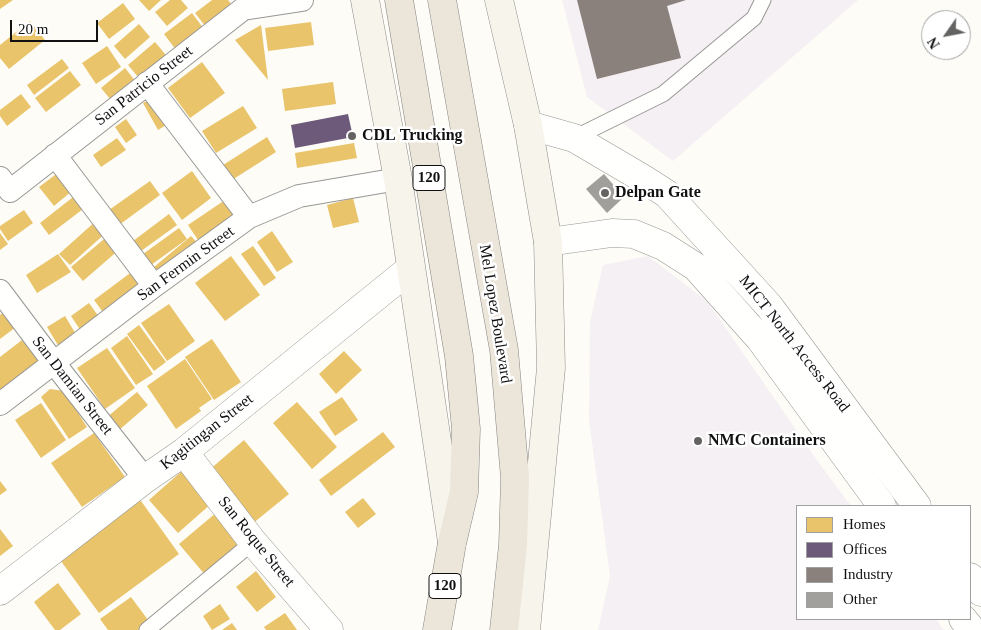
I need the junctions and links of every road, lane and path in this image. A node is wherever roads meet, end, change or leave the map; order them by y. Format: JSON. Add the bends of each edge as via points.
{"nodes":[{"id":1,"x":302,"y":0,"type":"edge"},
{"id":2,"x":365,"y":0,"type":"edge"},
{"id":3,"x":399,"y":0,"type":"edge"},
{"id":4,"x":442,"y":0,"type":"edge"},
{"id":5,"x":499,"y":0,"type":"edge"},
{"id":6,"x":763,"y":0,"type":"edge"},
{"id":7,"x":147,"y":83,"type":"junction"},
{"id":8,"x":528,"y":125,"type":"junction"},
{"id":9,"x":574,"y":138,"type":"junction"},
{"id":10,"x":55,"y":155,"type":"junction"},
{"id":11,"x":0,"y":178,"type":"edge"},
{"id":12,"x":398,"y":179,"type":"junction"},
{"id":13,"x":250,"y":217,"type":"junction"},
{"id":14,"x":548,"y":242,"type":"junction"},
{"id":15,"x":410,"y":268,"type":"junction"},
{"id":16,"x":154,"y":286,"type":"junction"},
{"id":17,"x":0,"y":291,"type":"edge"},
{"id":18,"x":54,"y":363,"type":"junction"},
{"id":19,"x":0,"y":404,"type":"edge"},
{"id":20,"x":184,"y":452,"type":"junction"},
{"id":21,"x":145,"y":479,"type":"junction"},
{"id":22,"x":881,"y":505,"type":"edge"},
{"id":23,"x":916,"y":505,"type":"edge"},
{"id":24,"x":253,"y":542,"type":"junction"},
{"id":25,"x":452,"y":543,"type":"junction"},
{"id":26,"x":971,"y":578,"type":"edge"},
{"id":27,"x":0,"y":591,"type":"edge"},
{"id":28,"x":981,"y":592,"type":"edge"},
{"id":29,"x":964,"y":620,"type":"edge"},
{"id":30,"x":325,"y":629,"type":"edge"},
{"id":31,"x":147,"y":630,"type":"edge"},
{"id":32,"x":437,"y":630,"type":"edge"},
{"id":33,"x":504,"y":630,"type":"edge"},
{"id":34,"x":526,"y":630,"type":"edge"},
{"id":35,"x":972,"y":630,"type":"edge"}],
"edges":[{"from":1,"to":7,"type":"street","name":"San Patricio Street","via":[[243,9]]},
{"from":2,"to":12,"type":"main road","number":"120"},
{"from":3,"to":25,"type":"highway","number":"120","via":[[458,356],[466,429],[464,492]]},
{"from":4,"to":33,"type":"highway","name":"Mel Lopez Boulevard","via":[[504,350],[515,478],[513,545]]},
{"from":5,"to":8,"type":"main road"},
{"from":6,"to":9,"type":"lane","via":[[754,18],[663,94]]},
{"from":7,"to":10,"type":"street","name":"San Patricio Street"},
{"from":7,"to":13,"type":"street"},
{"from":8,"to":9,"type":"street","name":"MICT North Access Road"},
{"from":8,"to":14,"type":"main road"},
{"from":9,"to":23,"type":"street","name":"MICT North Access Road","via":[[667,194],[769,306]]},
{"from":10,"to":11,"type":"street","name":"San Patricio Street","via":[[10,191]]},
{"from":10,"to":16,"type":"street"},
{"from":12,"to":13,"type":"street","name":"San Fermin Street","via":[[299,196]]},
{"from":12,"to":15,"type":"main road","number":"120"},
{"from":13,"to":16,"type":"street","name":"San Fermin Street"},
{"from":14,"to":22,"type":"street","name":"MICT North Access Road","via":[[634,234],[663,246],[696,267],[760,339]]},
{"from":14,"to":34,"type":"main road","via":[[551,368]]},
{"from":15,"to":20,"type":"street","name":"Kagitingan Street"},
{"from":15,"to":25,"type":"main road","number":"120"},
{"from":16,"to":18,"type":"street","name":"San Fermin Street"},
{"from":17,"to":18,"type":"street","name":"San Damian Street"},
{"from":18,"to":19,"type":"street","name":"San Fermin Street"},
{"from":18,"to":21,"type":"street","name":"San Damian Street"},
{"from":20,"to":21,"type":"street","name":"Kagitingan Street"},
{"from":20,"to":24,"type":"street","name":"San Roque Street"},
{"from":21,"to":27,"type":"street","name":"Kagitingan Street"},
{"from":24,"to":30,"type":"street","name":"San Roque Street"},
{"from":24,"to":31,"type":"lane"},
{"from":25,"to":32,"type":"highway","number":"120"},
{"from":26,"to":28,"type":"street"},
{"from":29,"to":35,"type":"street"}]}
